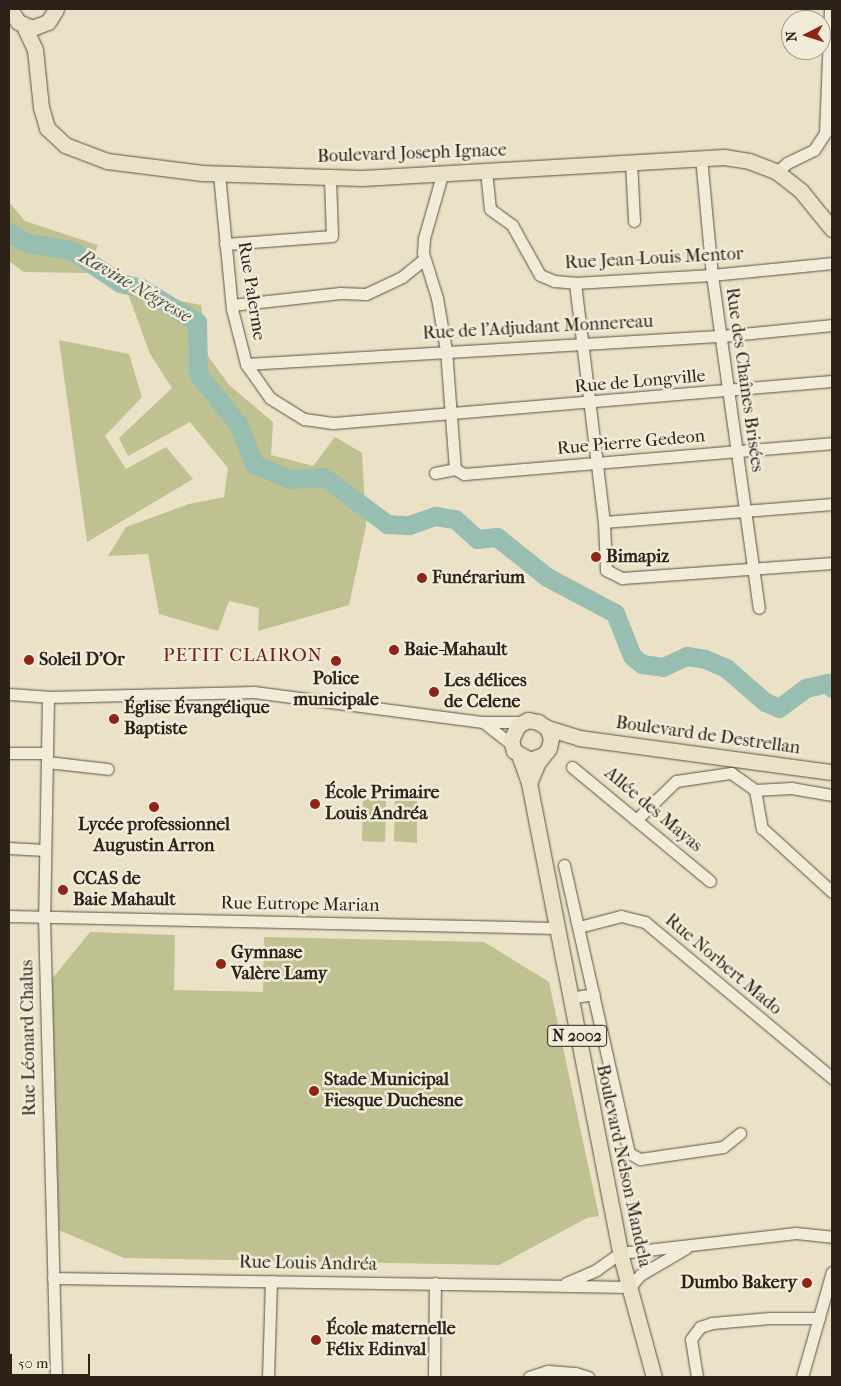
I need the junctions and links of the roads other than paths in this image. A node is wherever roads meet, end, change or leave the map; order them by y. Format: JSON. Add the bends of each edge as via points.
{"nodes":[{"id":1,"x":830,"y":9,"type":"edge"},
{"id":2,"x":52,"y":15,"type":"edge"},
{"id":3,"x":14,"y":17,"type":"edge"},
{"id":4,"x":36,"y":60,"type":"junction"},
{"id":5,"x":701,"y":157,"type":"junction"},
{"id":6,"x":631,"y":161,"type":"junction"},
{"id":7,"x":486,"y":171,"type":"junction"},
{"id":8,"x":776,"y":172,"type":"junction"},
{"id":9,"x":219,"y":174,"type":"junction"},
{"id":10,"x":442,"y":175,"type":"junction"},
{"id":11,"x":330,"y":178,"type":"junction"},
{"id":12,"x":634,"y":220,"type":"dead end"},
{"id":13,"x":832,"y":229,"type":"edge"},
{"id":14,"x":225,"y":244,"type":"junction"},
{"id":15,"x":424,"y":259,"type":"junction"},
{"id":16,"x":832,"y":263,"type":"edge"},
{"id":17,"x":712,"y":275,"type":"junction"},
{"id":18,"x":575,"y":283,"type":"junction"},
{"id":19,"x":232,"y":305,"type":"junction"},
{"id":20,"x":832,"y":325,"type":"edge"},
{"id":21,"x":722,"y":336,"type":"junction"},
{"id":22,"x":581,"y":343,"type":"junction"},
{"id":23,"x":446,"y":350,"type":"junction"},
{"id":24,"x":246,"y":364,"type":"junction"},
{"id":25,"x":832,"y":381,"type":"edge"},
{"id":26,"x":728,"y":392,"type":"junction"},
{"id":27,"x":589,"y":404,"type":"junction"},
{"id":28,"x":450,"y":414,"type":"junction"},
{"id":29,"x":832,"y":443,"type":"edge"},
{"id":30,"x":735,"y":452,"type":"junction"},
{"id":31,"x":596,"y":463,"type":"junction"},
{"id":32,"x":456,"y":469,"type":"junction"},
{"id":33,"x":435,"y":473,"type":"dead end"},
{"id":34,"x":832,"y":504,"type":"edge"},
{"id":35,"x":745,"y":511,"type":"junction"},
{"id":36,"x":604,"y":522,"type":"junction"},
{"id":37,"x":832,"y":563,"type":"edge"},
{"id":38,"x":752,"y":569,"type":"junction"},
{"id":39,"x":759,"y":608,"type":"dead end"},
{"id":40,"x":9,"y":694,"type":"edge"},
{"id":41,"x":48,"y":697,"type":"junction"},
{"id":42,"x":483,"y":722,"type":"junction"},
{"id":43,"x":523,"y":722,"type":"junction"},
{"id":44,"x":547,"y":728,"type":"junction"},
{"id":45,"x":579,"y":738,"type":"junction"},
{"id":46,"x":515,"y":750,"type":"junction"},
{"id":47,"x":9,"y":753,"type":"edge"},
{"id":48,"x":545,"y":754,"type":"junction"},
{"id":49,"x":730,"y":757,"type":"junction"},
{"id":50,"x":47,"y":758,"type":"junction"},
{"id":51,"x":572,"y":767,"type":"dead end"},
{"id":52,"x":108,"y":769,"type":"dead end"},
{"id":53,"x":832,"y":772,"type":"edge"},
{"id":54,"x":731,"y":773,"type":"junction"},
{"id":55,"x":529,"y":783,"type":"junction"},
{"id":56,"x":755,"y":790,"type":"junction"},
{"id":57,"x":832,"y":795,"type":"edge"},
{"id":58,"x":636,"y":820,"type":"junction"},
{"id":59,"x":9,"y":848,"type":"edge"},
{"id":60,"x":45,"y":850,"type":"junction"},
{"id":61,"x":564,"y":865,"type":"dead end"},
{"id":62,"x":710,"y":881,"type":"dead end"},
{"id":63,"x":832,"y":892,"type":"edge"},
{"id":64,"x":9,"y":916,"type":"edge"},
{"id":65,"x":44,"y":918,"type":"junction"},
{"id":66,"x":579,"y":927,"type":"junction"},
{"id":67,"x":555,"y":928,"type":"junction"},
{"id":68,"x":594,"y":994,"type":"junction"},
{"id":69,"x":569,"y":998,"type":"junction"},
{"id":70,"x":832,"y":1078,"type":"edge"},
{"id":71,"x":740,"y":1133,"type":"dead end"},
{"id":72,"x":832,"y":1237,"type":"edge"},
{"id":73,"x":686,"y":1248,"type":"junction"},
{"id":74,"x":620,"y":1253,"type":"junction"},
{"id":75,"x":832,"y":1272,"type":"edge"},
{"id":76,"x":53,"y":1278,"type":"junction"},
{"id":77,"x":271,"y":1280,"type":"junction"},
{"id":78,"x":435,"y":1283,"type":"junction"},
{"id":79,"x":563,"y":1284,"type":"junction"},
{"id":80,"x":630,"y":1287,"type":"junction"},
{"id":81,"x":819,"y":1318,"type":"junction"},
{"id":82,"x":56,"y":1377,"type":"edge"},
{"id":83,"x":268,"y":1377,"type":"edge"},
{"id":84,"x":434,"y":1377,"type":"edge"},
{"id":85,"x":530,"y":1377,"type":"edge"},
{"id":86,"x":588,"y":1377,"type":"edge"},
{"id":87,"x":654,"y":1377,"type":"edge"},
{"id":88,"x":697,"y":1377,"type":"edge"},
{"id":89,"x":802,"y":1377,"type":"edge"}],
"edges":[{"from":1,"to":8,"type":"street","via":[[825,133],[814,150]]},
{"from":2,"to":3,"type":"main road","via":[[41,26]]},
{"from":2,"to":4,"type":"main road","name":"Boulevard Joseph Ignace"},
{"from":3,"to":4,"type":"main road","name":"Boulevard Joseph Ignace"},
{"from":4,"to":9,"type":"main road","name":"Boulevard Joseph Ignace","via":[[44,121],[52,134],[65,145],[96,158],[137,167]]},
{"from":5,"to":6,"type":"main road","name":"Boulevard Joseph Ignace"},
{"from":5,"to":8,"type":"main road","name":"Boulevard Joseph Ignace","via":[[743,159]]},
{"from":5,"to":17,"type":"street","name":"Rue des Chaînes Brisées"},
{"from":6,"to":7,"type":"main road","name":"Boulevard Joseph Ignace"},
{"from":6,"to":12,"type":"street"},
{"from":7,"to":10,"type":"main road","name":"Boulevard Joseph Ignace"},
{"from":7,"to":18,"type":"street","name":"Rue Jean-Louis Mentor","via":[[490,209],[512,225],[536,270],[554,281]]},
{"from":8,"to":13,"type":"main road","name":"Boulevard Joseph Ignace","via":[[806,196]]},
{"from":9,"to":11,"type":"main road","name":"Boulevard Joseph Ignace"},
{"from":9,"to":14,"type":"street","name":"Rue Palerme"},
{"from":10,"to":11,"type":"main road","name":"Boulevard Joseph Ignace"},
{"from":10,"to":15,"type":"street","via":[[424,238]]},
{"from":11,"to":14,"type":"street","via":[[332,236]]},
{"from":14,"to":19,"type":"street","name":"Rue Palerme"},
{"from":15,"to":19,"type":"street","via":[[402,278],[366,294],[340,293]]},
{"from":15,"to":23,"type":"street","via":[[437,298]]},
{"from":16,"to":17,"type":"street","name":"Rue Jean-Louis Mentor"},
{"from":17,"to":18,"type":"street","name":"Rue Jean-Louis Mentor"},
{"from":17,"to":21,"type":"street","name":"Rue des Chaînes Brisées"},
{"from":18,"to":22,"type":"street"},
{"from":19,"to":24,"type":"street","name":"Rue Palerme"},
{"from":20,"to":21,"type":"street","name":"Rue de l'Adjudant Monnereau"},
{"from":21,"to":22,"type":"street","name":"Rue de l'Adjudant Monnereau"},
{"from":21,"to":26,"type":"street","name":"Rue des Chaînes Brisées"},
{"from":22,"to":23,"type":"street","name":"Rue de l'Adjudant Monnereau"},
{"from":22,"to":27,"type":"street"},
{"from":23,"to":24,"type":"street","name":"Rue de l'Adjudant Monnereau"},
{"from":23,"to":28,"type":"street"},
{"from":24,"to":28,"type":"street","name":"Rue Palerme","via":[[270,398],[304,419],[333,423]]},
{"from":25,"to":26,"type":"street","name":"Rue de Longville"},
{"from":26,"to":27,"type":"street","name":"Rue de Longville"},
{"from":26,"to":30,"type":"street","name":"Rue des Chaînes Brisées"},
{"from":27,"to":28,"type":"street","name":"Rue de Longville"},
{"from":27,"to":31,"type":"street"},
{"from":28,"to":32,"type":"street"},
{"from":29,"to":30,"type":"street","name":"Rue Pierre Gedeon"},
{"from":30,"to":31,"type":"street","name":"Rue Pierre Gedeon"},
{"from":30,"to":35,"type":"street","name":"Rue des Chaînes Brisées"},
{"from":31,"to":32,"type":"street","name":"Rue Pierre Gedeon","via":[[464,474]]},
{"from":31,"to":36,"type":"street"},
{"from":32,"to":33,"type":"street","name":"Rue Pierre Gedeon"},
{"from":34,"to":35,"type":"street"},
{"from":35,"to":36,"type":"street"},
{"from":35,"to":38,"type":"street","name":"Rue des Chaînes Brisées"},
{"from":36,"to":38,"type":"street","via":[[606,570],[622,578]]},
{"from":37,"to":38,"type":"street"},
{"from":38,"to":39,"type":"street","name":"Rue des Chaînes Brisées"},
{"from":40,"to":41,"type":"street"},
{"from":41,"to":42,"type":"street","via":[[254,692]]},
{"from":41,"to":50,"type":"street","name":"Rue Léonard Chalus"},
{"from":42,"to":43,"type":"street"},
{"from":42,"to":46,"type":"street"},
{"from":43,"to":44,"type":"main road","via":[[533,720]]},
{"from":43,"to":46,"type":"main road","via":[[512,734]]},
{"from":44,"to":45,"type":"main road","name":"Boulevard de Destrellan"},
{"from":44,"to":48,"type":"main road","via":[[551,738]]},
{"from":45,"to":48,"type":"main road"},
{"from":45,"to":49,"type":"main road","name":"Boulevard de Destrellan"},
{"from":46,"to":48,"type":"main road","via":[[530,760]]},
{"from":46,"to":55,"type":"main road","name":"Boulevard Nelson Mandela","number":"N 2002"},
{"from":47,"to":50,"type":"street"},
{"from":48,"to":55,"type":"main road"},
{"from":49,"to":53,"type":"main road","name":"Boulevard de Destrellan"},
{"from":49,"to":54,"type":"street"},
{"from":50,"to":52,"type":"street"},
{"from":50,"to":60,"type":"street","name":"Rue Léonard Chalus"},
{"from":51,"to":58,"type":"street","name":"Allée des Mayas"},
{"from":54,"to":56,"type":"street"},
{"from":54,"to":58,"type":"street","via":[[676,782]]},
{"from":55,"to":67,"type":"main road","name":"Boulevard Nelson Mandela","number":"N 2002"},
{"from":56,"to":57,"type":"street","via":[[791,788]]},
{"from":56,"to":63,"type":"street","via":[[762,828]]},
{"from":58,"to":62,"type":"street","name":"Allée des Mayas"},
{"from":59,"to":60,"type":"street"},
{"from":60,"to":65,"type":"street","name":"Rue Léonard Chalus"},
{"from":61,"to":66,"type":"street"},
{"from":64,"to":65,"type":"street","name":"Rue Eutrope Marian"},
{"from":65,"to":67,"type":"street","name":"Rue Eutrope Marian"},
{"from":65,"to":76,"type":"street","name":"Rue Léonard Chalus"},
{"from":66,"to":68,"type":"street"},
{"from":66,"to":70,"type":"street","name":"Rue Norbert Mado","via":[[621,916],[645,922]]},
{"from":67,"to":69,"type":"main road","name":"Boulevard Nelson Mandela","number":"N 2002"},
{"from":68,"to":69,"type":"street"},
{"from":68,"to":71,"type":"street","via":[[628,1153],[640,1159],[723,1147]]},
{"from":69,"to":74,"type":"main road","name":"Boulevard Nelson Mandela","number":"N 2002"},
{"from":72,"to":73,"type":"street","via":[[796,1232]]},
{"from":73,"to":74,"type":"street"},
{"from":73,"to":80,"type":"street","via":[[645,1272]]},
{"from":74,"to":79,"type":"street","name":"Rue Louis Andréa","via":[[596,1270]]},
{"from":74,"to":80,"type":"main road","name":"Boulevard Nelson Mandela","number":"N 2002"},
{"from":75,"to":81,"type":"street"},
{"from":76,"to":77,"type":"street","name":"Rue Louis Andréa"},
{"from":76,"to":82,"type":"street","name":"Rue Léonard Chalus"},
{"from":77,"to":78,"type":"street","name":"Rue Louis Andréa"},
{"from":77,"to":83,"type":"street"},
{"from":78,"to":79,"type":"street","name":"Rue Louis Andréa"},
{"from":78,"to":84,"type":"street"},
{"from":79,"to":80,"type":"street","name":"Rue Louis Andréa"},
{"from":80,"to":87,"type":"main road","name":"Boulevard Nelson Mandela","number":"N 2002"},
{"from":81,"to":88,"type":"street","via":[[770,1318],[700,1327],[691,1339]]},
{"from":81,"to":89,"type":"street"},
{"from":85,"to":86,"type":"street","via":[[548,1372]]}]}
